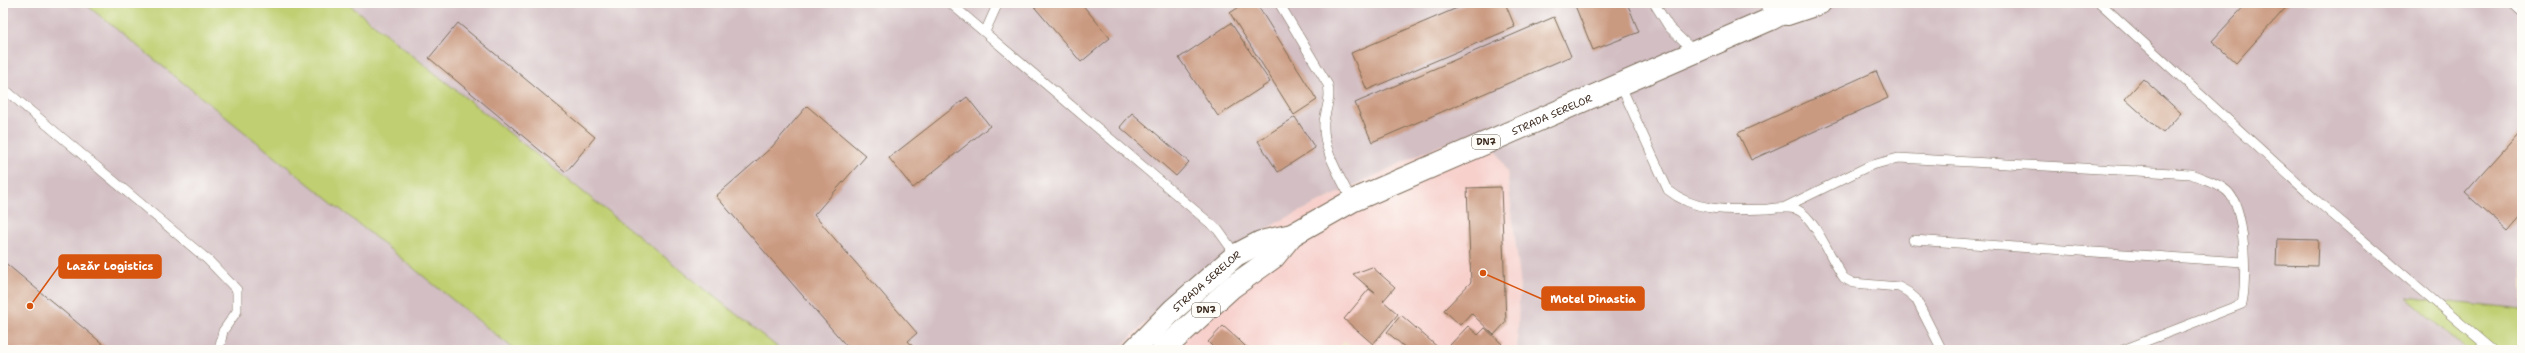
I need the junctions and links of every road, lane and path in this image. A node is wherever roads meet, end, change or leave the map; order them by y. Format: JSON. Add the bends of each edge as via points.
{"nodes":[{"id":1,"x":950,"y":3,"type":"edge"},
{"id":2,"x":998,"y":3,"type":"edge"},
{"id":3,"x":1279,"y":3,"type":"edge"},
{"id":4,"x":1654,"y":3,"type":"edge"},
{"id":5,"x":1792,"y":3,"type":"edge"},
{"id":6,"x":1801,"y":3,"type":"edge"},
{"id":7,"x":1820,"y":3,"type":"edge"},
{"id":8,"x":2100,"y":3,"type":"edge"},
{"id":9,"x":2512,"y":3,"type":"edge"},
{"id":10,"x":1768,"y":11,"type":"edge"},
{"id":11,"x":2522,"y":12,"type":"edge"},
{"id":12,"x":985,"y":32,"type":"junction"},
{"id":13,"x":1695,"y":52,"type":"junction"},
{"id":14,"x":1620,"y":84,"type":"junction"},
{"id":15,"x":3,"y":88,"type":"edge"},
{"id":16,"x":1352,"y":201,"type":"junction"},
{"id":17,"x":1784,"y":208,"type":"junction"},
{"id":18,"x":1292,"y":235,"type":"junction"},
{"id":19,"x":1913,"y":240,"type":"dead end"},
{"id":20,"x":1236,"y":255,"type":"junction"},
{"id":21,"x":2243,"y":262,"type":"junction"},
{"id":22,"x":219,"y":350,"type":"edge"},
{"id":23,"x":1134,"y":350,"type":"edge"},
{"id":24,"x":1164,"y":350,"type":"edge"},
{"id":25,"x":1942,"y":350,"type":"edge"},
{"id":26,"x":2123,"y":350,"type":"edge"},
{"id":27,"x":2492,"y":350,"type":"edge"}],
"edges":[{"from":1,"to":12,"type":"lane"},
{"from":2,"to":12,"type":"lane"},
{"from":3,"to":16,"type":"lane","via":[[1328,86],[1330,97],[1324,122],[1327,150]]},
{"from":4,"to":13,"type":"lane","via":[[1669,27]]},
{"from":5,"to":10,"type":"highway","number":"DN7"},
{"from":6,"to":10,"type":"highway","number":"DN7"},
{"from":7,"to":10,"type":"highway","number":"DN7"},
{"from":8,"to":27,"type":"lane","via":[[2317,201]]},
{"from":9,"to":11,"type":"lane"},
{"from":10,"to":13,"type":"highway","name":"STRADA SERELOR","number":"DN7"},
{"from":12,"to":20,"type":"lane","via":[[1218,230]]},
{"from":13,"to":14,"type":"highway","name":"STRADA SERELOR","number":"DN7"},
{"from":14,"to":16,"type":"highway","name":"STRADA SERELOR","number":"DN7"},
{"from":14,"to":17,"type":"lane","via":[[1668,190],[1680,200],[1702,207],[1731,210]]},
{"from":15,"to":22,"type":"lane","via":[[208,260],[237,290],[237,311],[223,331]]},
{"from":16,"to":18,"type":"highway","name":"STRADA SERELOR","number":"DN7"},
{"from":17,"to":21,"type":"lane","via":[[1869,166],[1898,158],[2191,174],[2214,183],[2227,191],[2235,201],[2240,218]]},
{"from":17,"to":25,"type":"lane","via":[[1798,210],[1810,220],[1844,278],[1853,283],[1899,287],[1916,299]]},
{"from":18,"to":20,"type":"highway","name":"STRADA SERELOR","number":"DN7","via":[[1261,242]]},
{"from":18,"to":24,"type":"highway","name":"STRADA SERELOR","number":"DN7","via":[[1274,257],[1232,287]]},
{"from":19,"to":21,"type":"lane"},
{"from":20,"to":23,"type":"highway","name":"STRADA SERELOR","number":"DN7","via":[[1174,308]]},
{"from":21,"to":26,"type":"lane","via":[[2245,290],[2242,304]]}]}
